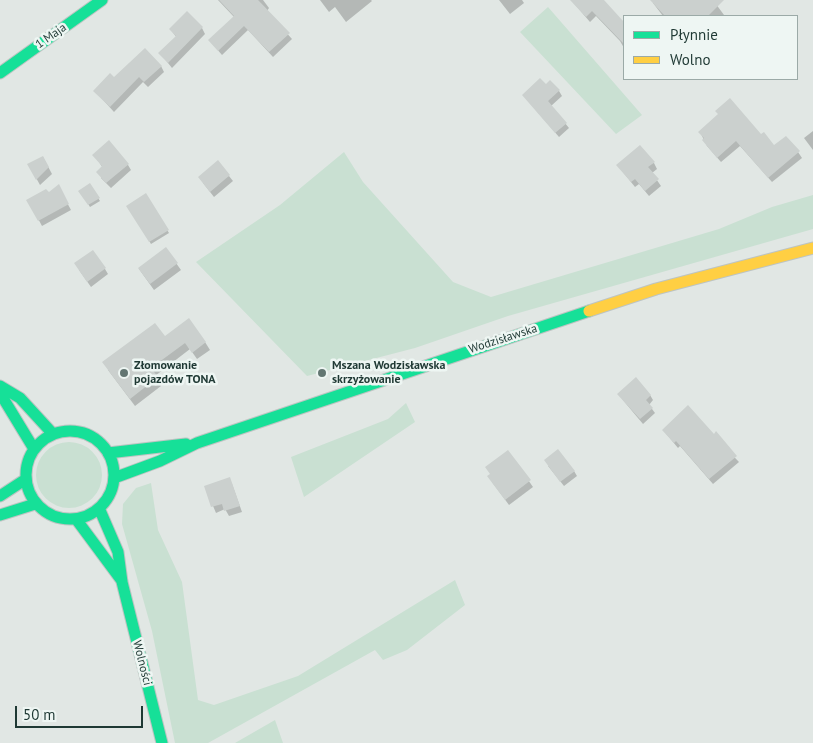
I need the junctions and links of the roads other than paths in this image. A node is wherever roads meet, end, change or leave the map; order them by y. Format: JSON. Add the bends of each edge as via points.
{"nodes":[{"id":1,"x":102,"y":0,"type":"edge"},
{"id":2,"x":0,"y":73,"type":"edge"},
{"id":3,"x":813,"y":248,"type":"edge"},
{"id":4,"x":0,"y":386,"type":"edge"},
{"id":5,"x":0,"y":393,"type":"edge"},
{"id":6,"x":53,"y":434,"type":"junction"},
{"id":7,"x":197,"y":443,"type":"junction"},
{"id":8,"x":34,"y":449,"type":"junction"},
{"id":9,"x":108,"y":452,"type":"junction"},
{"id":10,"x":114,"y":478,"type":"junction"},
{"id":11,"x":26,"y":479,"type":"junction"},
{"id":12,"x":0,"y":496,"type":"edge"},
{"id":13,"x":36,"y":504,"type":"junction"},
{"id":14,"x":100,"y":508,"type":"junction"},
{"id":15,"x":0,"y":515,"type":"edge"},
{"id":16,"x":76,"y":519,"type":"junction"},
{"id":17,"x":122,"y":582,"type":"junction"},
{"id":18,"x":162,"y":743,"type":"edge"}],
"edges":[{"from":1,"to":2,"type":"main road","name":"1 Maja"},
{"from":3,"to":7,"type":"main road","name":"Wodzisławska","via":[[656,289]]},
{"from":4,"to":6,"type":"main road","via":[[20,398]]},
{"from":5,"to":8,"type":"main road"},
{"from":6,"to":8,"type":"main road"},
{"from":6,"to":9,"type":"main road","via":[[82,433],[100,442]]},
{"from":7,"to":9,"type":"main road","name":"Wodzisławska"},
{"from":7,"to":10,"type":"main road","name":"Wodzisławska"},
{"from":8,"to":11,"type":"main road","via":[[26,466]]},
{"from":9,"to":10,"type":"main road"},
{"from":10,"to":14,"type":"main road","via":[[111,492]]},
{"from":11,"to":12,"type":"main road"},
{"from":11,"to":13,"type":"main road"},
{"from":13,"to":15,"type":"main road"},
{"from":13,"to":16,"type":"main road","via":[[57,518]]},
{"from":14,"to":16,"type":"main road"},
{"from":14,"to":17,"type":"main road","name":"Wolności","via":[[118,552]]},
{"from":16,"to":17,"type":"main road","name":"Wolności"},
{"from":17,"to":18,"type":"main road","name":"Wolności"}]}
